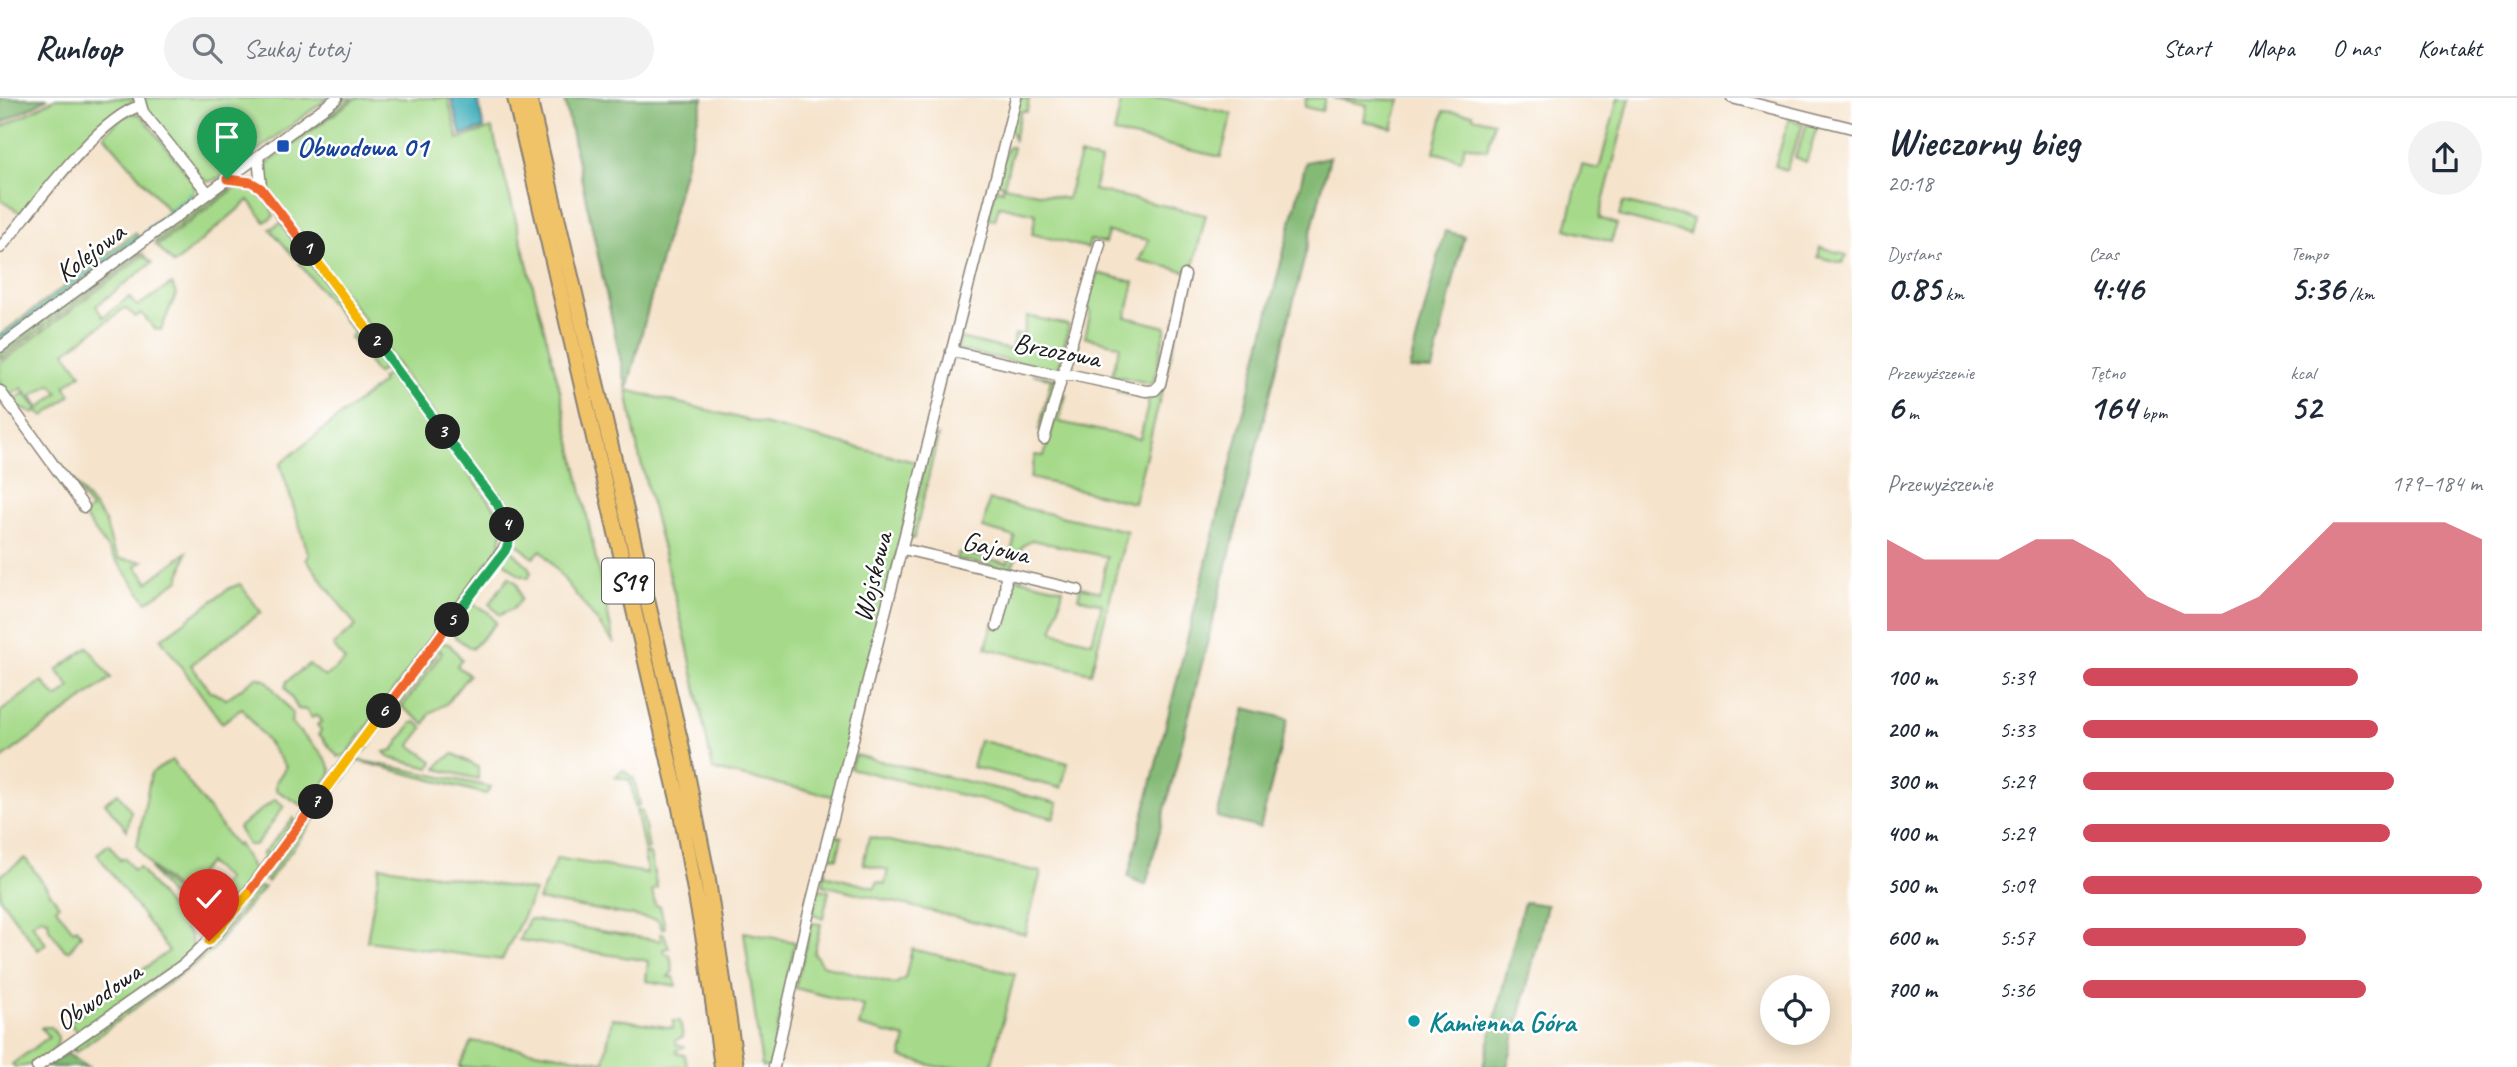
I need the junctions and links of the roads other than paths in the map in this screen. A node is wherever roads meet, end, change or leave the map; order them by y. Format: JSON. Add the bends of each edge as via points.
{"nodes":[{"id":1,"x":337,"y":98,"type":"edge"},
{"id":2,"x":515,"y":98,"type":"edge"},
{"id":3,"x":529,"y":98,"type":"edge"},
{"id":4,"x":1016,"y":98,"type":"edge"},
{"id":5,"x":1732,"y":98,"type":"edge"},
{"id":6,"x":139,"y":102,"type":"edge"},
{"id":7,"x":1852,"y":128,"type":"edge"},
{"id":8,"x":258,"y":156,"type":"junction"},
{"id":9,"x":227,"y":179,"type":"junction"},
{"id":10,"x":261,"y":188,"type":"junction"},
{"id":11,"x":208,"y":193,"type":"junction"},
{"id":12,"x":1100,"y":244,"type":"dead end"},
{"id":13,"x":0,"y":248,"type":"edge"},
{"id":14,"x":1185,"y":275,"type":"dead end"},
{"id":15,"x":0,"y":347,"type":"edge"},
{"id":16,"x":951,"y":351,"type":"junction"},
{"id":17,"x":1061,"y":376,"type":"junction"},
{"id":18,"x":0,"y":391,"type":"edge"},
{"id":19,"x":1044,"y":439,"type":"dead end"},
{"id":20,"x":84,"y":507,"type":"dead end"},
{"id":21,"x":903,"y":549,"type":"junction"},
{"id":22,"x":1006,"y":573,"type":"junction"},
{"id":23,"x":1078,"y":590,"type":"dead end"},
{"id":24,"x":997,"y":626,"type":"dead end"},
{"id":25,"x":37,"y":1067,"type":"edge"},
{"id":26,"x":722,"y":1067,"type":"edge"},
{"id":27,"x":736,"y":1067,"type":"edge"},
{"id":28,"x":774,"y":1067,"type":"edge"}],
"edges":[{"from":1,"to":8,"type":"street","name":"Kolejowa"},
{"from":2,"to":26,"type":"highway","number":"S19","via":[[673,772],[695,882]]},
{"from":3,"to":27,"type":"highway","number":"S19","via":[[681,744],[713,911]]},
{"from":4,"to":16,"type":"street","name":"Wojskowa"},
{"from":5,"to":7,"type":"street"},
{"from":6,"to":11,"type":"street"},
{"from":6,"to":13,"type":"street","via":[[93,138]]},
{"from":8,"to":9,"type":"street","name":"Kolejowa"},
{"from":8,"to":10,"type":"street"},
{"from":9,"to":10,"type":"street"},
{"from":9,"to":11,"type":"street","name":"Kolejowa"},
{"from":10,"to":25,"type":"street","name":"Obwodowa","via":[[497,504],[509,542],[219,931],[184,964]]},
{"from":11,"to":15,"type":"street","name":"Kolejowa"},
{"from":12,"to":17,"type":"street"},
{"from":14,"to":17,"type":"street","name":"Brzozowa","via":[[1155,390],[1072,374]]},
{"from":16,"to":17,"type":"street","name":"Brzozowa"},
{"from":16,"to":21,"type":"street","name":"Wojskowa"},
{"from":17,"to":19,"type":"street"},
{"from":18,"to":20,"type":"street"},
{"from":21,"to":22,"type":"street","name":"Gajowa"},
{"from":21,"to":28,"type":"street","name":"Wojskowa","via":[[805,928]]},
{"from":22,"to":23,"type":"street","name":"Gajowa"},
{"from":22,"to":24,"type":"street"}]}
